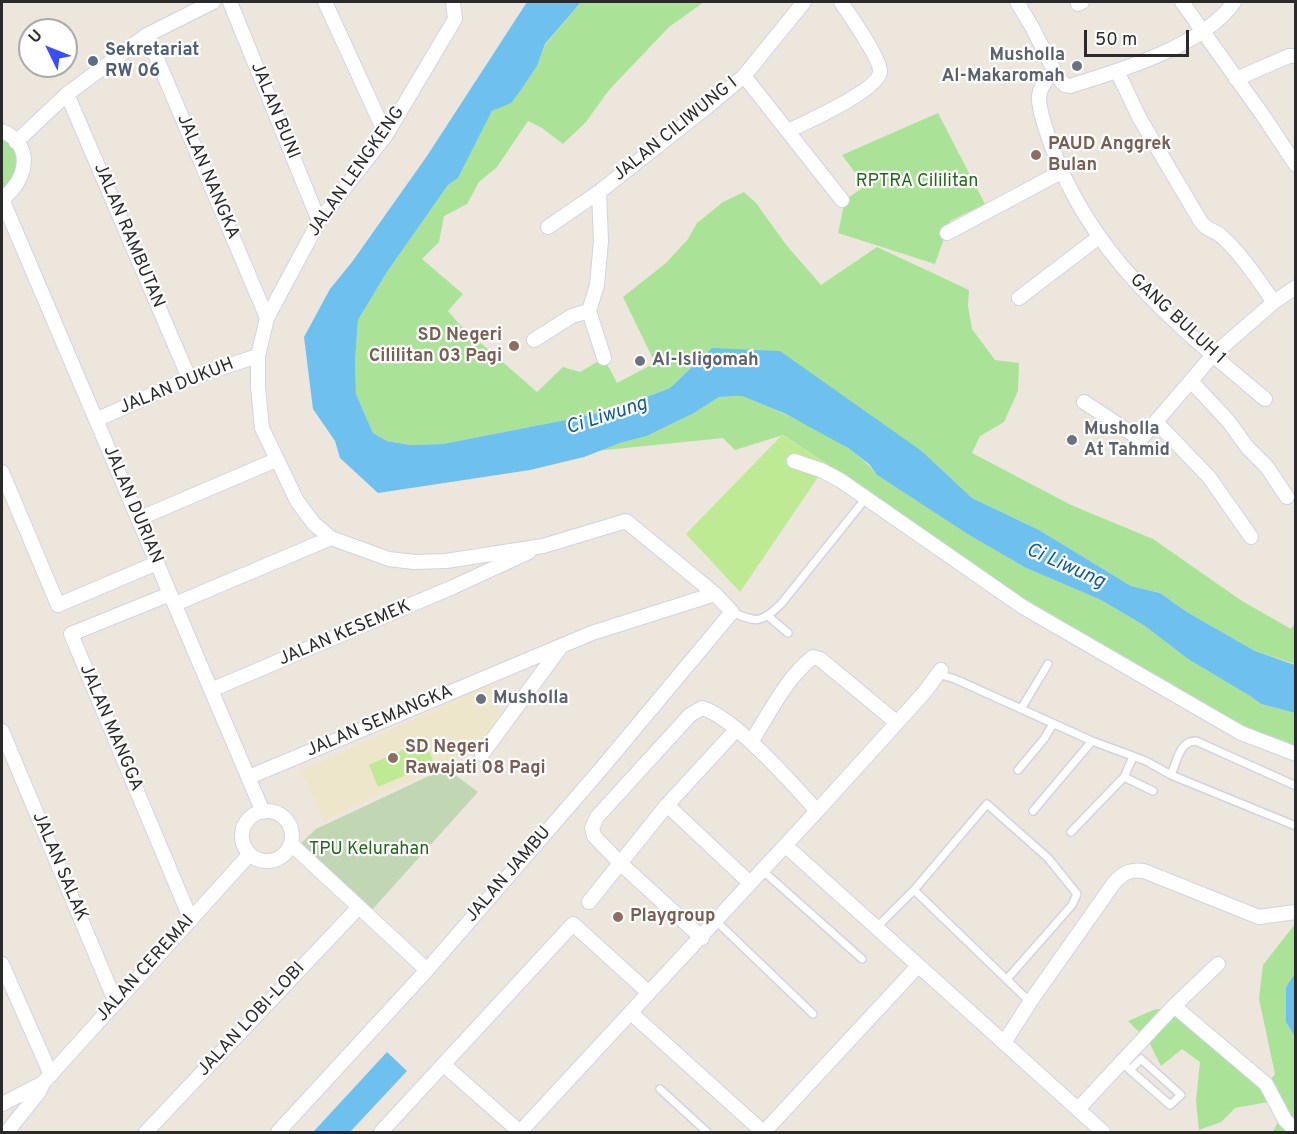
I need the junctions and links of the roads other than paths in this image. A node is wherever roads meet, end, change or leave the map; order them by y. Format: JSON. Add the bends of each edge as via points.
{"nodes":[{"id":1,"x":213,"y":2,"type":"edge"},
{"id":2,"x":230,"y":2,"type":"edge"},
{"id":3,"x":325,"y":2,"type":"edge"},
{"id":4,"x":453,"y":2,"type":"edge"},
{"id":5,"x":804,"y":2,"type":"edge"},
{"id":6,"x":841,"y":2,"type":"edge"},
{"id":7,"x":1017,"y":2,"type":"edge"},
{"id":8,"x":1182,"y":2,"type":"edge"},
{"id":9,"x":1234,"y":2,"type":"edge"},
{"id":10,"x":1202,"y":32,"type":"junction"},
{"id":11,"x":147,"y":35,"type":"junction"},
{"id":12,"x":1296,"y":56,"type":"edge"},
{"id":13,"x":1054,"y":70,"type":"junction"},
{"id":14,"x":1117,"y":72,"type":"junction"},
{"id":15,"x":744,"y":76,"type":"junction"},
{"id":16,"x":1236,"y":79,"type":"junction"},
{"id":17,"x":67,"y":94,"type":"junction"},
{"id":18,"x":2,"y":131,"type":"edge"},
{"id":19,"x":788,"y":131,"type":"junction"},
{"id":20,"x":386,"y":135,"type":"junction"},
{"id":21,"x":16,"y":142,"type":"junction"},
{"id":22,"x":1296,"y":165,"type":"edge"},
{"id":23,"x":1061,"y":172,"type":"junction"},
{"id":24,"x":599,"y":192,"type":"junction"},
{"id":25,"x":2,"y":199,"type":"edge"},
{"id":26,"x":842,"y":200,"type":"dead end"},
{"id":27,"x":319,"y":222,"type":"junction"},
{"id":28,"x":548,"y":227,"type":"dead end"},
{"id":29,"x":947,"y":233,"type":"dead end"},
{"id":30,"x":1099,"y":237,"type":"junction"},
{"id":31,"x":1296,"y":287,"type":"edge"},
{"id":32,"x":1019,"y":298,"type":"dead end"},
{"id":33,"x":1274,"y":302,"type":"junction"},
{"id":34,"x":589,"y":311,"type":"junction"},
{"id":35,"x":267,"y":318,"type":"junction"},
{"id":36,"x":534,"y":340,"type":"dead end"},
{"id":37,"x":1213,"y":355,"type":"junction"},
{"id":38,"x":258,"y":356,"type":"junction"},
{"id":39,"x":604,"y":358,"type":"dead end"},
{"id":40,"x":189,"y":378,"type":"junction"},
{"id":41,"x":1191,"y":381,"type":"junction"},
{"id":42,"x":1265,"y":399,"type":"dead end"},
{"id":43,"x":1084,"y":402,"type":"dead end"},
{"id":44,"x":96,"y":420,"type":"junction"},
{"id":45,"x":1157,"y":423,"type":"junction"},
{"id":46,"x":276,"y":460,"type":"junction"},
{"id":47,"x":794,"y":461,"type":"dead end"},
{"id":48,"x":2,"y":472,"type":"edge"},
{"id":49,"x":1287,"y":497,"type":"dead end"},
{"id":50,"x":866,"y":498,"type":"junction"},
{"id":51,"x":138,"y":519,"type":"junction"},
{"id":52,"x":1251,"y":537,"type":"dead end"},
{"id":53,"x":332,"y":538,"type":"junction"},
{"id":54,"x":543,"y":546,"type":"junction"},
{"id":55,"x":446,"y":561,"type":"junction"},
{"id":56,"x":157,"y":563,"type":"junction"},
{"id":57,"x":453,"y":587,"type":"junction"},
{"id":58,"x":715,"y":594,"type":"junction"},
{"id":59,"x":173,"y":599,"type":"junction"},
{"id":60,"x":732,"y":612,"type":"junction"},
{"id":61,"x":768,"y":616,"type":"junction"},
{"id":62,"x":788,"y":633,"type":"dead end"},
{"id":63,"x":561,"y":646,"type":"junction"},
{"id":64,"x":1048,"y":664,"type":"dead end"},
{"id":65,"x":939,"y":672,"type":"joint"},
{"id":66,"x":211,"y":690,"type":"junction"},
{"id":67,"x":1021,"y":709,"type":"junction"},
{"id":68,"x":896,"y":722,"type":"junction"},
{"id":69,"x":1053,"y":724,"type":"junction"},
{"id":70,"x":736,"y":730,"type":"junction"},
{"id":71,"x":2,"y":731,"type":"edge"},
{"id":72,"x":1092,"y":741,"type":"junction"},
{"id":73,"x":751,"y":742,"type":"junction"},
{"id":74,"x":482,"y":754,"type":"dead end"},
{"id":75,"x":1296,"y":754,"type":"edge"},
{"id":76,"x":1133,"y":757,"type":"junction"},
{"id":77,"x":1018,"y":770,"type":"dead end"},
{"id":78,"x":1172,"y":775,"type":"junction"},
{"id":79,"x":249,"y":777,"type":"junction"},
{"id":80,"x":1124,"y":777,"type":"junction"},
{"id":81,"x":1296,"y":786,"type":"edge"},
{"id":82,"x":1153,"y":791,"type":"dead end"},
{"id":83,"x":667,"y":805,"type":"junction"},
{"id":84,"x":817,"y":811,"type":"junction"},
{"id":85,"x":1033,"y":811,"type":"dead end"},
{"id":86,"x":263,"y":812,"type":"junction"},
{"id":87,"x":1296,"y":826,"type":"edge"},
{"id":88,"x":1071,"y":832,"type":"dead end"},
{"id":89,"x":291,"y":844,"type":"junction"},
{"id":90,"x":786,"y":846,"type":"junction"},
{"id":91,"x":249,"y":855,"type":"junction"},
{"id":92,"x":620,"y":863,"type":"junction"},
{"id":93,"x":762,"y":870,"type":"junction"},
{"id":94,"x":750,"y":883,"type":"junction"},
{"id":95,"x":914,"y":890,"type":"junction"},
{"id":96,"x":589,"y":902,"type":"dead end"},
{"id":97,"x":359,"y":907,"type":"junction"},
{"id":98,"x":1296,"y":912,"type":"edge"},
{"id":99,"x":190,"y":920,"type":"junction"},
{"id":100,"x":716,"y":921,"type":"junction"},
{"id":101,"x":876,"y":928,"type":"junction"},
{"id":102,"x":702,"y":938,"type":"junction"},
{"id":103,"x":862,"y":959,"type":"dead end"},
{"id":104,"x":2,"y":964,"type":"edge"},
{"id":105,"x":1218,"y":964,"type":"dead end"},
{"id":106,"x":918,"y":966,"type":"junction"},
{"id":107,"x":427,"y":970,"type":"junction"},
{"id":108,"x":1007,"y":980,"type":"junction"},
{"id":109,"x":649,"y":993,"type":"junction"},
{"id":110,"x":1030,"y":1002,"type":"junction"},
{"id":111,"x":116,"y":1003,"type":"junction"},
{"id":112,"x":1174,"y":1006,"type":"junction"},
{"id":113,"x":631,"y":1013,"type":"junction"},
{"id":114,"x":813,"y":1014,"type":"dead end"},
{"id":115,"x":1004,"y":1042,"type":"junction"},
{"id":116,"x":444,"y":1065,"type":"junction"},
{"id":117,"x":1126,"y":1066,"type":"junction"},
{"id":118,"x":47,"y":1078,"type":"junction"},
{"id":119,"x":660,"y":1089,"type":"dead end"},
{"id":120,"x":2,"y":1104,"type":"edge"},
{"id":121,"x":1078,"y":1109,"type":"junction"},
{"id":122,"x":1296,"y":1131,"type":"edge"},
{"id":123,"x":7,"y":1132,"type":"edge"},
{"id":124,"x":146,"y":1132,"type":"edge"},
{"id":125,"x":278,"y":1132,"type":"edge"},
{"id":126,"x":381,"y":1132,"type":"edge"},
{"id":127,"x":520,"y":1132,"type":"edge"},
{"id":128,"x":707,"y":1132,"type":"edge"},
{"id":129,"x":763,"y":1132,"type":"edge"},
{"id":130,"x":1103,"y":1132,"type":"edge"}],
"edges":[{"from":1,"to":11,"type":"street"},
{"from":2,"to":27,"type":"street","name":"JALAN BUNI"},
{"from":3,"to":20,"type":"street"},
{"from":4,"to":20,"type":"street","name":"JALAN LENGKENG","via":[[455,19]]},
{"from":5,"to":15,"type":"street","name":"JALAN CILIWUNG I"},
{"from":6,"to":19,"type":"street","via":[[873,53],[879,75],[868,88]]},
{"from":7,"to":13,"type":"street"},
{"from":8,"to":10,"type":"street"},
{"from":9,"to":10,"type":"street"},
{"from":10,"to":14,"type":"street"},
{"from":10,"to":16,"type":"street"},
{"from":11,"to":17,"type":"street"},
{"from":11,"to":35,"type":"street","name":"JALAN NANGKA"},
{"from":12,"to":16,"type":"street"},
{"from":13,"to":14,"type":"street","via":[[1070,86]]},
{"from":13,"to":23,"type":"street","name":"GANG BULUH 1","via":[[1039,97]]},
{"from":14,"to":33,"type":"street","via":[[1201,222],[1243,259]]},
{"from":15,"to":19,"type":"street"},
{"from":15,"to":24,"type":"street","name":"JALAN CILIWUNG I"},
{"from":16,"to":22,"type":"street"},
{"from":17,"to":21,"type":"street"},
{"from":17,"to":40,"type":"street","name":"JALAN RAMBUTAN"},
{"from":18,"to":21,"type":"street"},
{"from":19,"to":26,"type":"street"},
{"from":20,"to":27,"type":"street","name":"JALAN LENGKENG"},
{"from":21,"to":25,"type":"street","via":[[24,167],[20,181]]},
{"from":23,"to":29,"type":"street"},
{"from":23,"to":30,"type":"street","name":"GANG BULUH 1"},
{"from":24,"to":28,"type":"street"},
{"from":24,"to":34,"type":"street","name":"JALAN CILIWUNG I","via":[[601,241],[597,285]]},
{"from":25,"to":44,"type":"street","name":"JALAN DURIAN"},
{"from":27,"to":35,"type":"street","name":"JALAN LENGKENG"},
{"from":30,"to":32,"type":"street"},
{"from":30,"to":37,"type":"street","name":"GANG BULUH 1","via":[[1138,286]]},
{"from":31,"to":33,"type":"street"},
{"from":33,"to":37,"type":"street"},
{"from":34,"to":36,"type":"street","via":[[572,316]]},
{"from":34,"to":39,"type":"street"},
{"from":35,"to":38,"type":"street","name":"JALAN LENGKENG"},
{"from":37,"to":41,"type":"street"},
{"from":37,"to":42,"type":"street","name":"GANG BULUH 1"},
{"from":38,"to":40,"type":"street","name":"JALAN DUKUH"},
{"from":38,"to":46,"type":"street","name":"JALAN LENGKENG","via":[[262,428]]},
{"from":40,"to":44,"type":"street","name":"JALAN DUKUH"},
{"from":41,"to":45,"type":"street"},
{"from":41,"to":49,"type":"street","via":[[1268,467]]},
{"from":43,"to":45,"type":"street","via":[[1137,437],[1142,438]]},
{"from":44,"to":51,"type":"street","name":"JALAN DURIAN"},
{"from":45,"to":52,"type":"street","via":[[1209,477]]},
{"from":46,"to":51,"type":"street"},
{"from":46,"to":53,"type":"street","name":"JALAN LENGKENG","via":[[297,501],[314,524]]},
{"from":47,"to":50,"type":"street","via":[[840,480]]},
{"from":48,"to":56,"type":"street","via":[[58,604]]},
{"from":50,"to":61,"type":"lane"},
{"from":50,"to":75,"type":"street","via":[[1023,607],[1241,733]]},
{"from":51,"to":56,"type":"street","name":"JALAN DURIAN"},
{"from":53,"to":55,"type":"street","name":"JALAN LENGKENG","via":[[389,559]]},
{"from":53,"to":59,"type":"street"},
{"from":54,"to":55,"type":"street","name":"JALAN LENGKENG"},
{"from":54,"to":57,"type":"street","name":"JALAN LENGKENG"},
{"from":54,"to":58,"type":"street","name":"JALAN LENGKENG","via":[[626,521]]},
{"from":55,"to":57,"type":"street"},
{"from":56,"to":59,"type":"street","name":"JALAN DURIAN"},
{"from":57,"to":66,"type":"street","name":"JALAN KESEMEK"},
{"from":58,"to":60,"type":"street","name":"JALAN LENGKENG"},
{"from":58,"to":63,"type":"street","name":"JALAN SEMANGKA"},
{"from":59,"to":66,"type":"street","name":"JALAN DURIAN"},
{"from":59,"to":99,"type":"street","name":"JALAN MANGGA","via":[[71,634]]},
{"from":60,"to":61,"type":"lane","via":[[751,620]]},
{"from":60,"to":107,"type":"street","name":"JALAN JAMBU"},
{"from":61,"to":62,"type":"lane"},
{"from":63,"to":74,"type":"street"},
{"from":63,"to":79,"type":"street","name":"JALAN SEMANGKA"},
{"from":64,"to":67,"type":"lane"},
{"from":65,"to":67,"type":"lane"},
{"from":65,"to":68,"type":"street"},
{"from":66,"to":79,"type":"street","name":"JALAN DURIAN"},
{"from":67,"to":69,"type":"lane"},
{"from":68,"to":73,"type":"street","via":[[813,657],[790,682]]},
{"from":68,"to":84,"type":"street"},
{"from":69,"to":72,"type":"lane"},
{"from":69,"to":77,"type":"lane"},
{"from":70,"to":73,"type":"street"},
{"from":70,"to":83,"type":"street"},
{"from":70,"to":92,"type":"street","via":[[711,710],[695,710],[597,817],[592,828],[594,836]]},
{"from":71,"to":111,"type":"street","name":"JALAN SALAK"},
{"from":72,"to":76,"type":"lane"},
{"from":72,"to":85,"type":"lane"},
{"from":73,"to":84,"type":"street"},
{"from":76,"to":78,"type":"lane"},
{"from":76,"to":80,"type":"lane"},
{"from":78,"to":81,"type":"lane","via":[[1184,744],[1196,741]]},
{"from":78,"to":87,"type":"lane"},
{"from":79,"to":86,"type":"street","name":"JALAN DURIAN"},
{"from":80,"to":82,"type":"lane"},
{"from":80,"to":88,"type":"lane"},
{"from":83,"to":92,"type":"street"},
{"from":83,"to":94,"type":"street"},
{"from":84,"to":90,"type":"street"},
{"from":86,"to":89,"type":"street","via":[[282,816],[289,824]]},
{"from":86,"to":91,"type":"street","via":[[247,821],[243,829],[244,847]]},
{"from":89,"to":91,"type":"street","via":[[286,853],[267,862]]},
{"from":89,"to":97,"type":"street"},
{"from":90,"to":93,"type":"street"},
{"from":90,"to":101,"type":"street"},
{"from":91,"to":99,"type":"street","name":"JALAN CEREMAI"},
{"from":92,"to":96,"type":"street"},
{"from":92,"to":102,"type":"street"},
{"from":93,"to":94,"type":"street"},
{"from":93,"to":103,"type":"lane"},
{"from":94,"to":100,"type":"street"},
{"from":95,"to":101,"type":"lane"},
{"from":95,"to":108,"type":"lane"},
{"from":95,"to":108,"type":"lane","via":[[987,804],[1048,858],[1077,894],[1072,905]]},
{"from":97,"to":107,"type":"street"},
{"from":97,"to":124,"type":"street","name":"JALAN LOBI-LOBI"},
{"from":98,"to":110,"type":"street","via":[[1259,916],[1144,871],[1126,872]]},
{"from":99,"to":111,"type":"street","name":"JALAN CEREMAI"},
{"from":100,"to":102,"type":"street"},
{"from":100,"to":114,"type":"lane"},
{"from":101,"to":106,"type":"street"},
{"from":102,"to":109,"type":"street"},
{"from":104,"to":118,"type":"street"},
{"from":105,"to":112,"type":"street"},
{"from":106,"to":115,"type":"street"},
{"from":106,"to":129,"type":"street"},
{"from":107,"to":125,"type":"street","name":"JALAN JAMBU"},
{"from":108,"to":110,"type":"lane"},
{"from":109,"to":113,"type":"street"},
{"from":109,"to":116,"type":"street","via":[[573,924]]},
{"from":110,"to":115,"type":"street"},
{"from":111,"to":118,"type":"street","name":"JALAN CEREMAI"},
{"from":112,"to":117,"type":"street"},
{"from":112,"to":122,"type":"street","via":[[1266,1084],[1285,1120]]},
{"from":113,"to":127,"type":"street"},
{"from":113,"to":129,"type":"street"},
{"from":115,"to":121,"type":"street"},
{"from":116,"to":126,"type":"street"},
{"from":116,"to":127,"type":"street"},
{"from":117,"to":117,"type":"lane","via":[[1141,1059],[1181,1095],[1170,1105]]},
{"from":117,"to":121,"type":"street"},
{"from":118,"to":120,"type":"street","name":"JALAN CEREMAI"},
{"from":118,"to":123,"type":"street","name":"JALAN CEREMAI"},
{"from":119,"to":128,"type":"lane"},
{"from":121,"to":130,"type":"street"}]}
